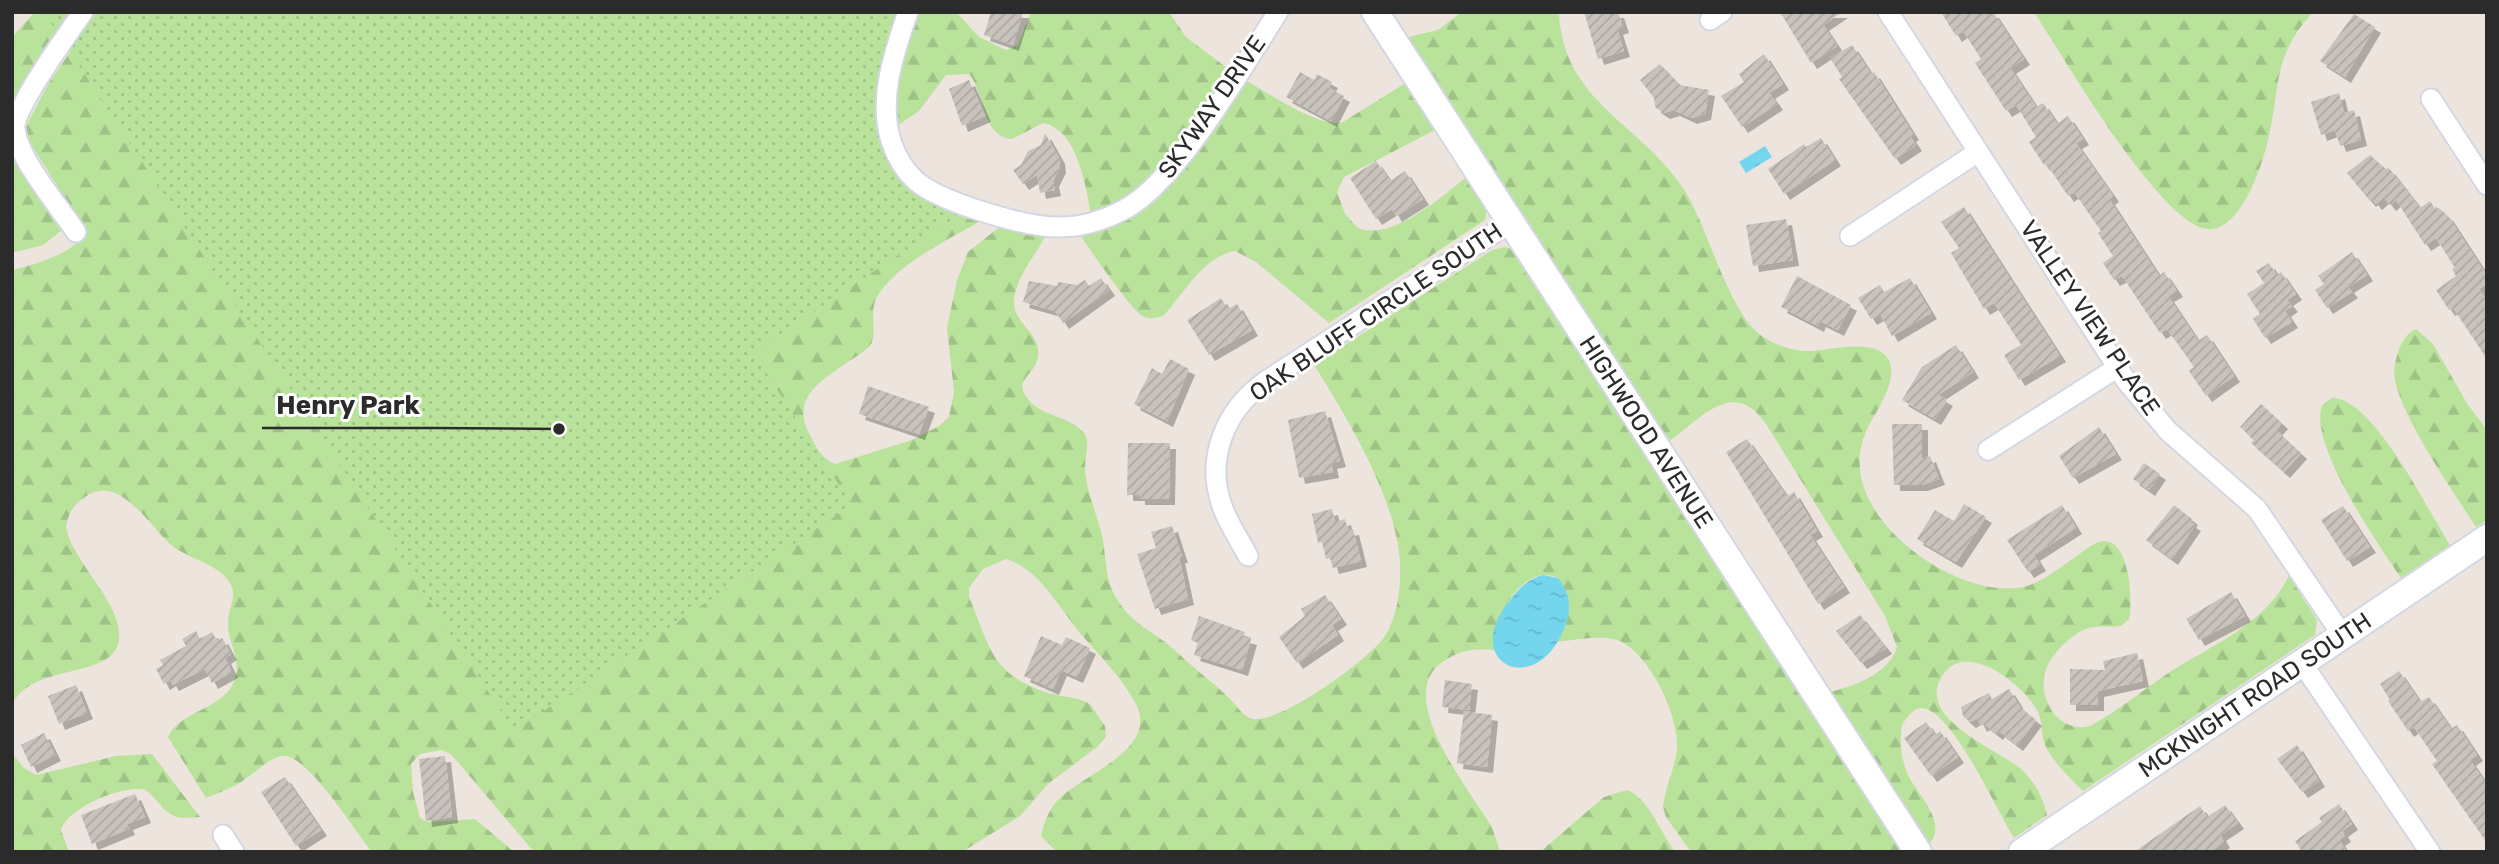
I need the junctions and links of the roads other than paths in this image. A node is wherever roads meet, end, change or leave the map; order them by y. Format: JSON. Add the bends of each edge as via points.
{"nodes":[{"id":1,"x":83,"y":12,"type":"edge"},
{"id":2,"x":908,"y":12,"type":"edge"},
{"id":3,"x":1278,"y":12,"type":"edge"},
{"id":4,"x":1375,"y":12,"type":"edge"},
{"id":5,"x":1888,"y":12,"type":"edge"},
{"id":6,"x":2431,"y":99,"type":"dead end"},
{"id":7,"x":1978,"y":152,"type":"junction"},
{"id":8,"x":2487,"y":185,"type":"edge"},
{"id":9,"x":1511,"y":222,"type":"junction"},
{"id":10,"x":75,"y":232,"type":"dead end"},
{"id":11,"x":1850,"y":236,"type":"dead end"},
{"id":12,"x":2118,"y":367,"type":"junction"},
{"id":13,"x":1989,"y":450,"type":"dead end"},
{"id":14,"x":2487,"y":538,"type":"edge"},
{"id":15,"x":1248,"y":556,"type":"dead end"},
{"id":16,"x":2343,"y":636,"type":"junction"},
{"id":17,"x":2302,"y":663,"type":"junction"},
{"id":18,"x":1918,"y":852,"type":"edge"},
{"id":19,"x":2022,"y":852,"type":"edge"},
{"id":20,"x":2430,"y":852,"type":"edge"}],
"edges":[{"from":1,"to":10,"type":"street","via":[[22,106],[15,127],[28,160]]},
{"from":2,"to":3,"type":"street","name":"SKYWAY DRIVE","via":[[892,63],[886,108],[891,140],[905,168],[925,187],[961,202],[1013,220],[1063,227],[1121,211],[1160,182]]},
{"from":4,"to":9,"type":"street","name":"HIGHWOOD AVENUE"},
{"from":5,"to":7,"type":"street","name":"VALLEY VIEW PLACE"},
{"from":6,"to":8,"type":"street"},
{"from":7,"to":11,"type":"street"},
{"from":7,"to":12,"type":"street","name":"VALLEY VIEW PLACE"},
{"from":9,"to":15,"type":"street","name":"OAK BLUFF CIRCLE SOUTH","via":[[1266,381],[1238,406],[1221,437],[1216,476],[1224,511]]},
{"from":9,"to":18,"type":"street","name":"HIGHWOOD AVENUE"},
{"from":12,"to":13,"type":"street"},
{"from":12,"to":16,"type":"street","name":"VALLEY VIEW PLACE","via":[[2168,431],[2243,494],[2263,517]]},
{"from":14,"to":16,"type":"street","name":"MCKNIGHT ROAD SOUTH"},
{"from":16,"to":17,"type":"street","name":"MCKNIGHT ROAD SOUTH"},
{"from":17,"to":19,"type":"street","name":"MCKNIGHT ROAD SOUTH"},
{"from":17,"to":20,"type":"street"}]}
